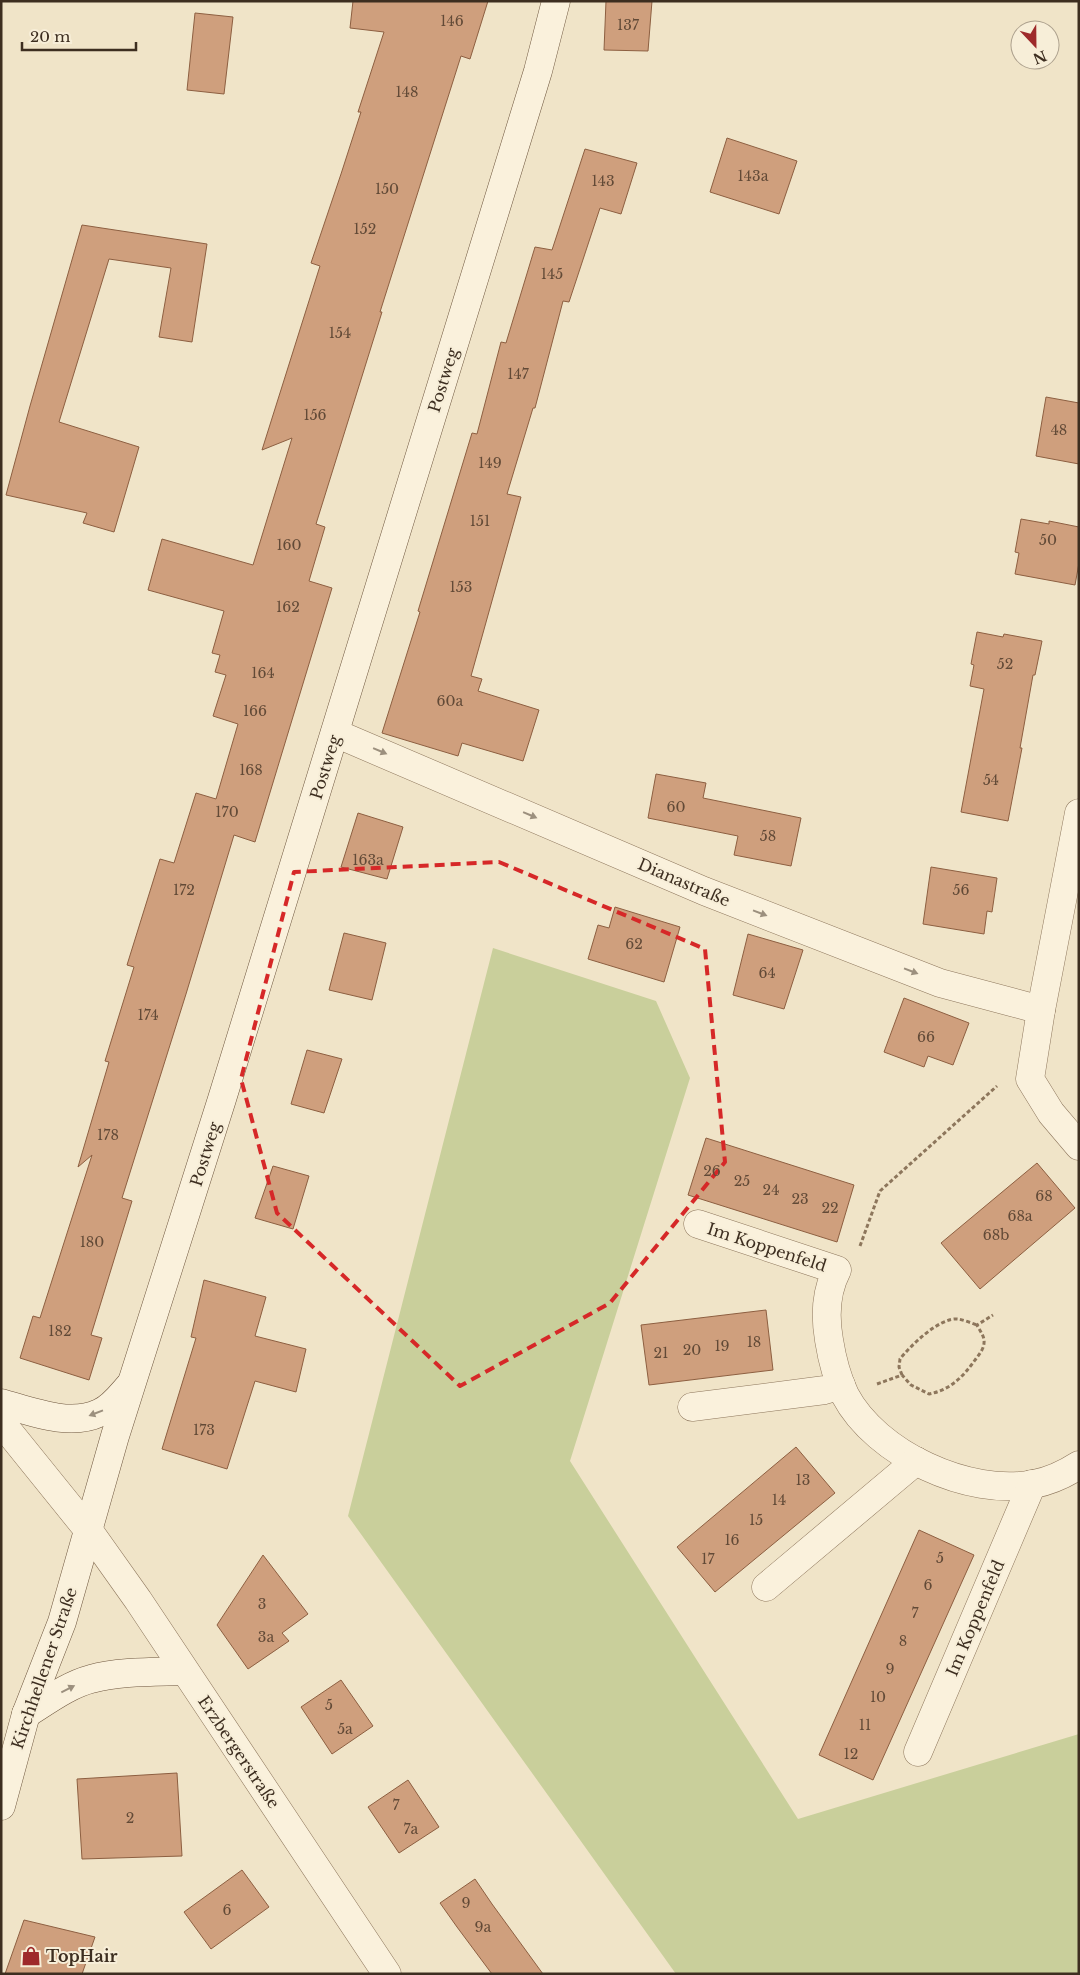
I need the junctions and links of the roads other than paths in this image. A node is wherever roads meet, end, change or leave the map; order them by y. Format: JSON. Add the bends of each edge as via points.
{"nodes":[{"id":1,"x":556,"y":1,"type":"edge"},
{"id":2,"x":335,"y":733,"type":"junction"},
{"id":3,"x":1079,"y":813,"type":"edge"},
{"id":4,"x":1040,"y":1010,"type":"junction"},
{"id":5,"x":1079,"y":1146,"type":"edge"},
{"id":6,"x":698,"y":1224,"type":"dead end"},
{"id":7,"x":132,"y":1382,"type":"junction"},
{"id":8,"x":844,"y":1391,"type":"junction"},
{"id":9,"x":1,"y":1403,"type":"edge"},
{"id":10,"x":692,"y":1407,"type":"dead end"},
{"id":11,"x":1,"y":1422,"type":"edge"},
{"id":12,"x":916,"y":1462,"type":"junction"},
{"id":13,"x":1079,"y":1465,"type":"edge"},
{"id":14,"x":1032,"y":1484,"type":"junction"},
{"id":15,"x":89,"y":1531,"type":"junction"},
{"id":16,"x":766,"y":1587,"type":"dead end"},
{"id":17,"x":184,"y":1671,"type":"junction"},
{"id":18,"x":26,"y":1714,"type":"junction"},
{"id":19,"x":918,"y":1752,"type":"dead end"},
{"id":20,"x":1,"y":1806,"type":"edge"},
{"id":21,"x":387,"y":1974,"type":"edge"}],
"edges":[{"from":1,"to":2,"type":"street","name":"Postweg","via":[[538,71]]},
{"from":2,"to":4,"type":"street","name":"Dianastraße","one_way":true,"via":[[704,891],[940,982]]},
{"from":2,"to":7,"type":"street","name":"Postweg"},
{"from":3,"to":4,"type":"street"},
{"from":4,"to":5,"type":"street","via":[[1030,1079],[1050,1113]]},
{"from":6,"to":8,"type":"street","name":"Im Koppenfeld","via":[[837,1270],[830,1283],[828,1334]]},
{"from":7,"to":9,"type":"street","one_way":true,"via":[[108,1408],[77,1418]]},
{"from":7,"to":15,"type":"street","name":"Postweg"},
{"from":8,"to":10,"type":"street","via":[[825,1390]]},
{"from":8,"to":12,"type":"street","name":"Im Koppenfeld","via":[[873,1430]]},
{"from":11,"to":15,"type":"street","name":"Erzbergerstraße"},
{"from":12,"to":14,"type":"street","name":"Im Koppenfeld","via":[[967,1481],[1001,1486]]},
{"from":12,"to":16,"type":"street"},
{"from":13,"to":14,"type":"street","name":"Im Koppenfeld","via":[[1053,1479]]},
{"from":14,"to":19,"type":"street","name":"Im Koppenfeld"},
{"from":15,"to":17,"type":"street","name":"Erzbergerstraße"},
{"from":15,"to":18,"type":"street","name":"Kirchhellener Straße","via":[[62,1622]]},
{"from":18,"to":17,"type":"street","one_way":true,"via":[[91,1678]]},
{"from":17,"to":21,"type":"street","name":"Erzbergerstraße"},
{"from":18,"to":20,"type":"street","name":"Kirchhellener Straße"}]}
